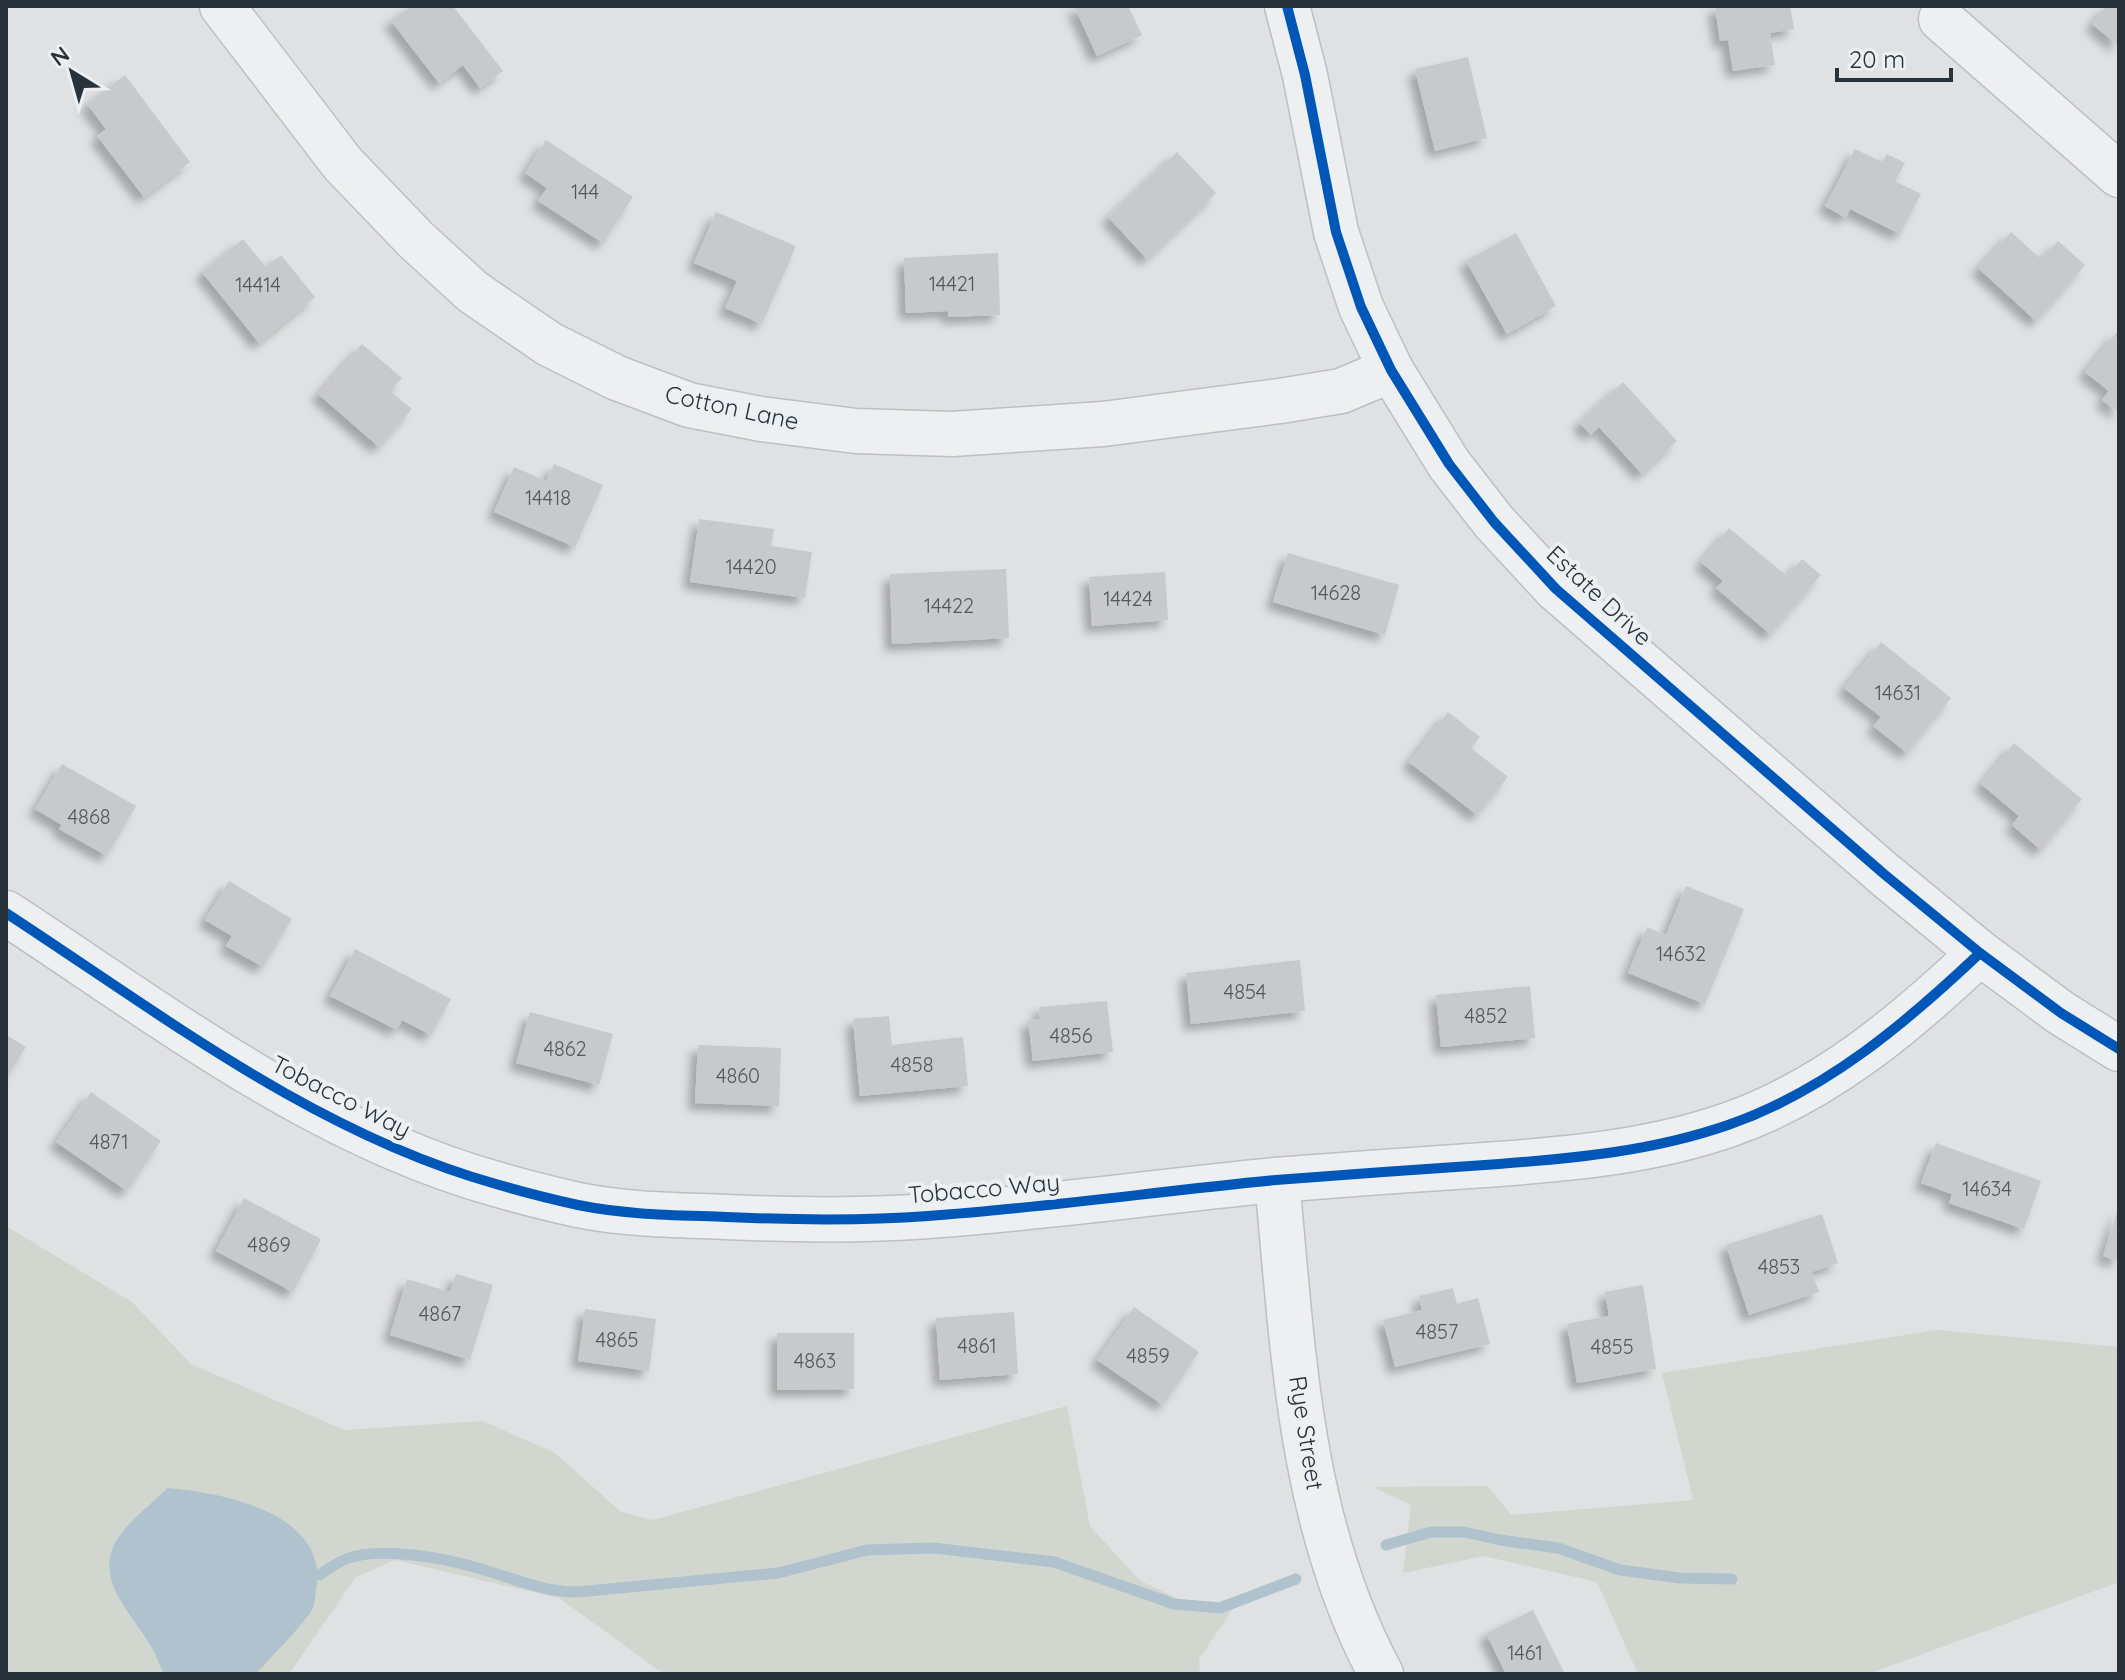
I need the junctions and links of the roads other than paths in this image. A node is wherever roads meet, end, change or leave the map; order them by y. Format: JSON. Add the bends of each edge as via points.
{"nodes":[{"id":1,"x":222,"y":6,"type":"edge"},
{"id":2,"x":1287,"y":6,"type":"edge"},
{"id":3,"x":1941,"y":19,"type":"dead end"},
{"id":4,"x":2119,"y":175,"type":"edge"},
{"id":5,"x":1391,"y":370,"type":"junction"},
{"id":6,"x":6,"y":913,"type":"edge"},
{"id":7,"x":1980,"y":953,"type":"junction"},
{"id":8,"x":2119,"y":1049,"type":"edge"},
{"id":9,"x":1277,"y":1180,"type":"junction"},
{"id":10,"x":1381,"y":1674,"type":"edge"}],
"edges":[{"from":1,"to":5,"type":"street","name":"Cotton Lane","via":[[343,164],[473,292],[549,344],[617,378],[689,405],[856,431],[952,434],[1103,424],[1280,401],[1341,391]]},
{"from":2,"to":5,"type":"street","name":"Estate Drive","via":[[1336,232],[1361,307]]},
{"from":3,"to":4,"type":"street"},
{"from":5,"to":7,"type":"street","name":"Estate Drive","via":[[1449,464],[1556,589]]},
{"from":6,"to":9,"type":"street","name":"Tobacco Way","via":[[303,1104],[386,1145],[491,1183],[580,1205],[649,1214],[802,1220],[929,1216]]},
{"from":7,"to":8,"type":"street","name":"Estate Drive"},
{"from":7,"to":9,"type":"street","name":"Tobacco Way","via":[[1854,1060],[1783,1102],[1732,1124],[1665,1145],[1596,1156]]},
{"from":9,"to":10,"type":"street","name":"Rye Street","via":[[1311,1483],[1339,1580]]}]}
